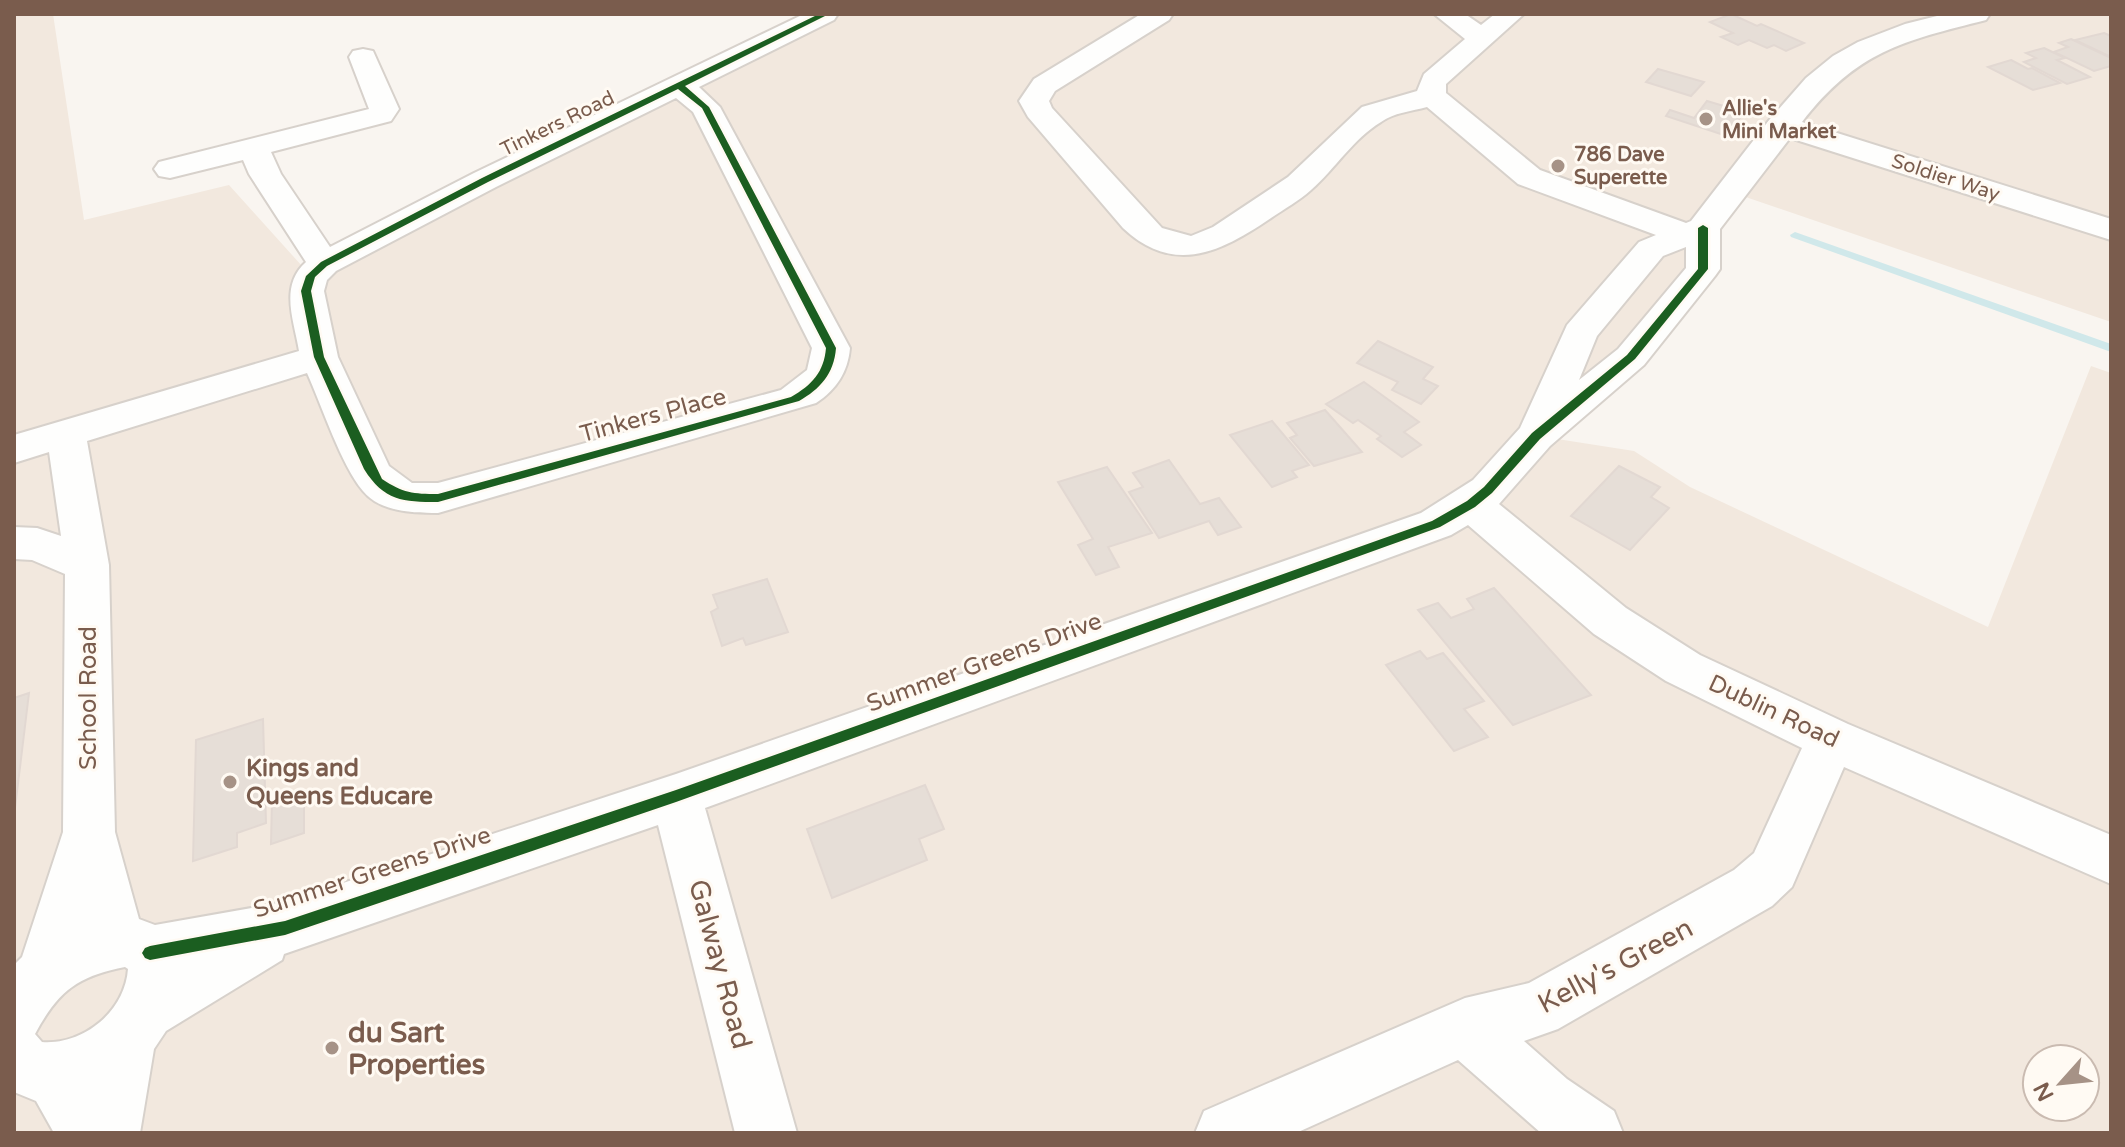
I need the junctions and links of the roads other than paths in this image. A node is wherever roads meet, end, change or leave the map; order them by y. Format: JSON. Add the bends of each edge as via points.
{"nodes":[{"id":1,"x":825,"y":14,"type":"edge"},
{"id":2,"x":1160,"y":14,"type":"edge"},
{"id":3,"x":1447,"y":14,"type":"edge"},
{"id":4,"x":1511,"y":14,"type":"edge"},
{"id":5,"x":1960,"y":16,"type":"edge"},
{"id":6,"x":1482,"y":38,"type":"junction"},
{"id":7,"x":363,"y":57,"type":"dead end"},
{"id":8,"x":679,"y":85,"type":"junction"},
{"id":9,"x":1432,"y":96,"type":"junction"},
{"id":10,"x":1781,"y":125,"type":"junction"},
{"id":11,"x":254,"y":148,"type":"junction"},
{"id":12,"x":170,"y":169,"type":"dead end"},
{"id":13,"x":2111,"y":230,"type":"edge"},
{"id":14,"x":1698,"y":235,"type":"junction"},
{"id":15,"x":317,"y":270,"type":"junction"},
{"id":16,"x":319,"y":357,"type":"junction"},
{"id":17,"x":66,"y":434,"type":"junction"},
{"id":18,"x":1536,"y":436,"type":"junction"},
{"id":19,"x":14,"y":449,"type":"edge"},
{"id":20,"x":1471,"y":504,"type":"junction"},
{"id":21,"x":14,"y":543,"type":"edge"},
{"id":22,"x":87,"y":565,"type":"junction"},
{"id":23,"x":1831,"y":739,"type":"junction"},
{"id":24,"x":676,"y":796,"type":"junction"},
{"id":25,"x":89,"y":832,"type":"junction"},
{"id":26,"x":2111,"y":860,"type":"edge"},
{"id":27,"x":285,"y":928,"type":"junction"},
{"id":28,"x":133,"y":947,"type":"junction"},
{"id":29,"x":138,"y":1024,"type":"junction"},
{"id":30,"x":1465,"y":1027,"type":"junction"},
{"id":31,"x":24,"y":1030,"type":"edge"},
{"id":32,"x":85,"y":1133,"type":"edge"},
{"id":33,"x":109,"y":1133,"type":"edge"},
{"id":34,"x":766,"y":1133,"type":"edge"},
{"id":35,"x":1226,"y":1133,"type":"edge"},
{"id":36,"x":1592,"y":1133,"type":"edge"}],
"edges":[{"from":1,"to":8,"type":"street","name":"Tinkers Road"},
{"from":2,"to":9,"type":"street","via":[[1044,85],[1034,101],[1135,221],[1150,235],[1176,246],[1225,234],[1281,198],[1373,113]]},
{"from":3,"to":6,"type":"street"},
{"from":4,"to":6,"type":"street"},
{"from":5,"to":10,"type":"street","name":"Summer Greens Drive","via":[[1848,59],[1816,84]]},
{"from":6,"to":9,"type":"street","via":[[1434,80]]},
{"from":7,"to":11,"type":"street","via":[[384,109],[380,115]]},
{"from":8,"to":15,"type":"street","name":"Tinkers Road"},
{"from":8,"to":16,"type":"street","name":"Tinkers Place","via":[[705,107],[831,348],[831,362],[814,389],[795,399],[438,498],[410,498],[378,482]]},
{"from":9,"to":14,"type":"street","via":[[1529,177]]},
{"from":10,"to":13,"type":"street","name":"Soldier Way"},
{"from":10,"to":14,"type":"street","name":"Summer Greens Drive"},
{"from":11,"to":12,"type":"street"},
{"from":11,"to":15,"type":"street"},
{"from":14,"to":18,"type":"street","name":"Summer Greens Drive","via":[[1651,249],[1580,333]]},
{"from":14,"to":18,"type":"street","name":"Summer Greens Drive","via":[[1703,269],[1631,357]]},
{"from":15,"to":16,"type":"street","name":"Tinkers Place","via":[[306,291]]},
{"from":16,"to":17,"type":"street"},
{"from":17,"to":19,"type":"street"},
{"from":17,"to":22,"type":"street","name":"School Road"},
{"from":18,"to":20,"type":"street","name":"Summer Greens Drive"},
{"from":20,"to":23,"type":"street","name":"Dublin Road","via":[[1610,621],[1683,668]]},
{"from":20,"to":24,"type":"street","name":"Summer Greens Drive","via":[[1406,536]]},
{"from":21,"to":22,"type":"street","via":[[37,544]]},
{"from":22,"to":25,"type":"street","name":"School Road"},
{"from":23,"to":26,"type":"street","name":"Dublin Road"},
{"from":23,"to":30,"type":"street","name":"Kelly's Green","via":[[1773,870],[1753,888],[1538,1009]]},
{"from":24,"to":27,"type":"street","name":"Summer Greens Drive"},
{"from":24,"to":34,"type":"street","name":"Galway Road"},
{"from":25,"to":28,"type":"street","name":"School Road"},
{"from":25,"to":31,"type":"street","name":"School Road"},
{"from":27,"to":28,"type":"street","name":"Summer Greens Drive"},
{"from":27,"to":29,"type":"street","name":"Summer Greens Drive"},
{"from":28,"to":29,"type":"street","name":"School Road","via":[[156,961],[159,983]]},
{"from":28,"to":31,"type":"street","name":"Summer Greens Drive","via":[[72,954]]},
{"from":29,"to":31,"type":"street","name":"Summer Greens Drive","via":[[99,1058],[67,1070]]},
{"from":29,"to":33,"type":"street","name":"School Road"},
{"from":30,"to":35,"type":"street","name":"Kelly's Green"},
{"from":30,"to":36,"type":"street","via":[[1546,1100]]},
{"from":31,"to":32,"type":"street","via":[[81,1115]]}]}
